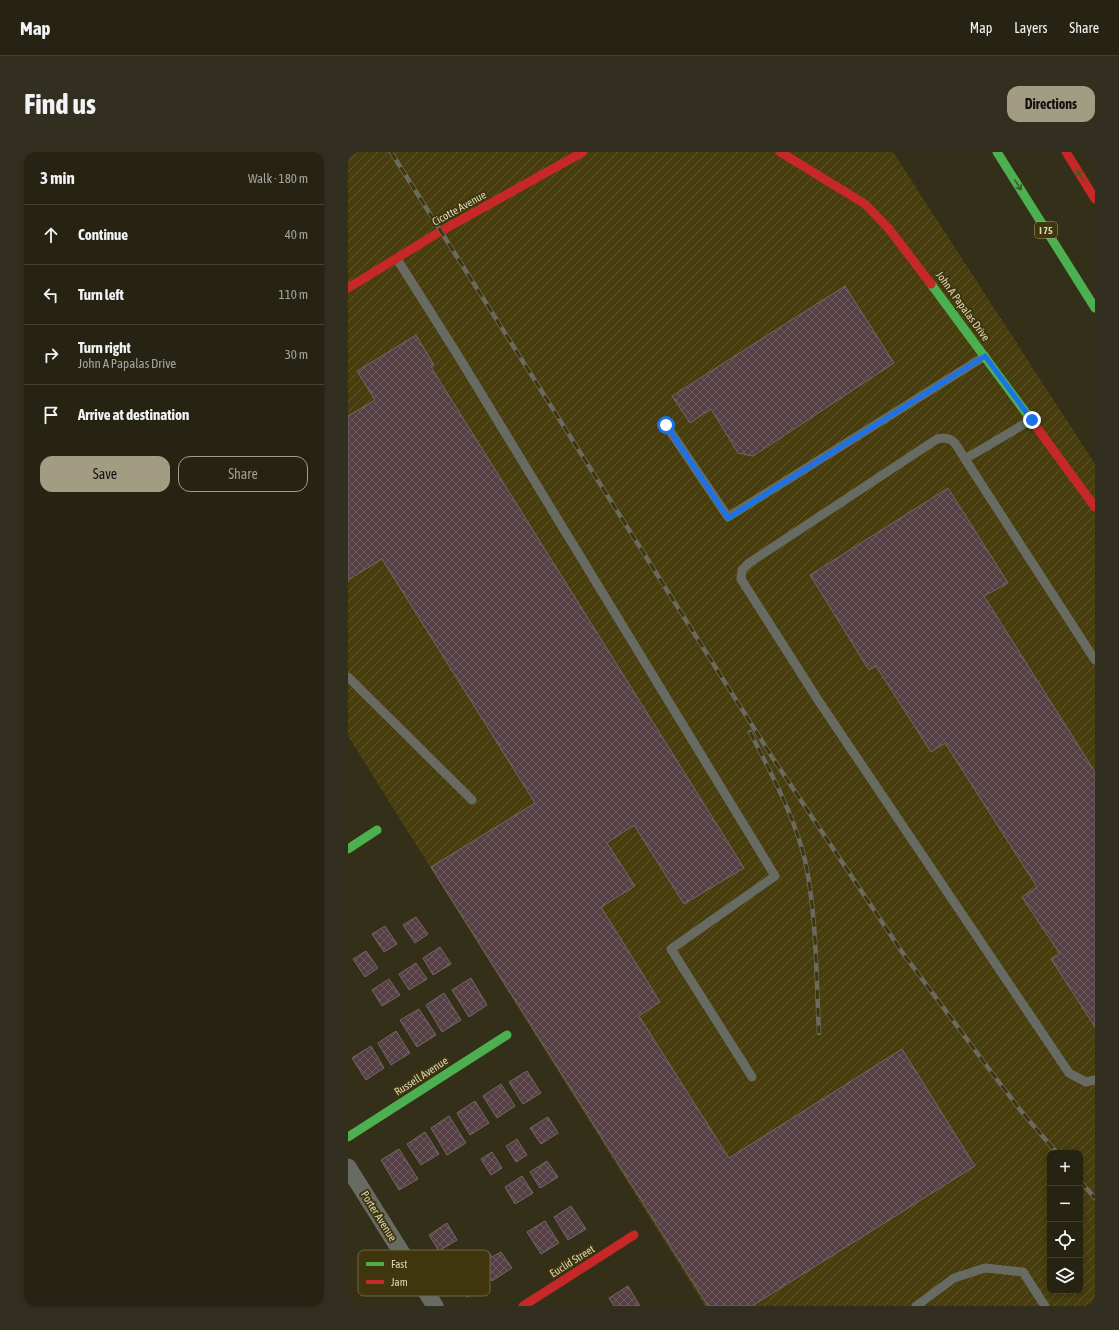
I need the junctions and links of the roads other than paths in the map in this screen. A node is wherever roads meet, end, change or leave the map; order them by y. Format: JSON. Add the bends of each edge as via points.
{"nodes":[{"id":1,"x":583,"y":152,"type":"edge"},
{"id":2,"x":780,"y":152,"type":"edge"},
{"id":3,"x":997,"y":152,"type":"edge"},
{"id":4,"x":1066,"y":152,"type":"edge"},
{"id":5,"x":1095,"y":199,"type":"edge"},
{"id":6,"x":397,"y":259,"type":"junction"},
{"id":7,"x":348,"y":288,"type":"edge"},
{"id":8,"x":1095,"y":308,"type":"edge"},
{"id":9,"x":985,"y":356,"type":"junction"},
{"id":10,"x":1032,"y":420,"type":"junction"},
{"id":11,"x":666,"y":425,"type":"dead end"},
{"id":12,"x":965,"y":459,"type":"junction"},
{"id":13,"x":1095,"y":507,"type":"edge"},
{"id":14,"x":1095,"y":660,"type":"edge"},
{"id":15,"x":348,"y":677,"type":"edge"},
{"id":16,"x":472,"y":800,"type":"dead end"},
{"id":17,"x":377,"y":830,"type":"dead end"},
{"id":18,"x":348,"y":848,"type":"edge"},
{"id":19,"x":507,"y":1035,"type":"dead end"},
{"id":20,"x":752,"y":1077,"type":"dead end"},
{"id":21,"x":1095,"y":1080,"type":"edge"},
{"id":22,"x":348,"y":1137,"type":"edge"},
{"id":23,"x":348,"y":1168,"type":"edge"},
{"id":24,"x":634,"y":1235,"type":"dead end"},
{"id":25,"x":400,"y":1250,"type":"edge"},
{"id":26,"x":429,"y":1296,"type":"edge"},
{"id":27,"x":435,"y":1306,"type":"edge"},
{"id":28,"x":523,"y":1306,"type":"edge"},
{"id":29,"x":916,"y":1306,"type":"edge"},
{"id":30,"x":1045,"y":1306,"type":"edge"}],
"edges":[{"from":1,"to":6,"type":"main road","name":"Cicotte Avenue"},
{"from":2,"to":9,"type":"main road","name":"John A Papalas Drive","via":[[865,204],[919,267]]},
{"from":3,"to":8,"type":"main road","number":"I 75","one_way":true},
{"from":5,"to":4,"type":"main road","one_way":true},
{"from":6,"to":7,"type":"main road","name":"Cicotte Avenue"},
{"from":6,"to":20,"type":"lane","via":[[775,876],[671,950]]},
{"from":9,"to":10,"type":"main road","name":"John A Papalas Drive"},
{"from":9,"to":11,"type":"lane","via":[[728,518]]},
{"from":10,"to":12,"type":"lane"},
{"from":10,"to":13,"type":"main road","name":"John A Papalas Drive"},
{"from":12,"to":14,"type":"lane"},
{"from":12,"to":21,"type":"lane","via":[[952,440],[945,437],[937,439],[749,563],[742,570],[741,579],[818,700],[1069,1073],[1086,1082]]},
{"from":15,"to":16,"type":"lane"},
{"from":17,"to":18,"type":"main road"},
{"from":19,"to":22,"type":"main road","name":"Russell Avenue"},
{"from":23,"to":25,"type":"street","name":"Porter Avenue"},
{"from":24,"to":28,"type":"main road","name":"Euclid Street"},
{"from":26,"to":27,"type":"street","name":"Porter Avenue"},
{"from":29,"to":30,"type":"lane","via":[[954,1278],[985,1268],[1024,1272]]}]}
